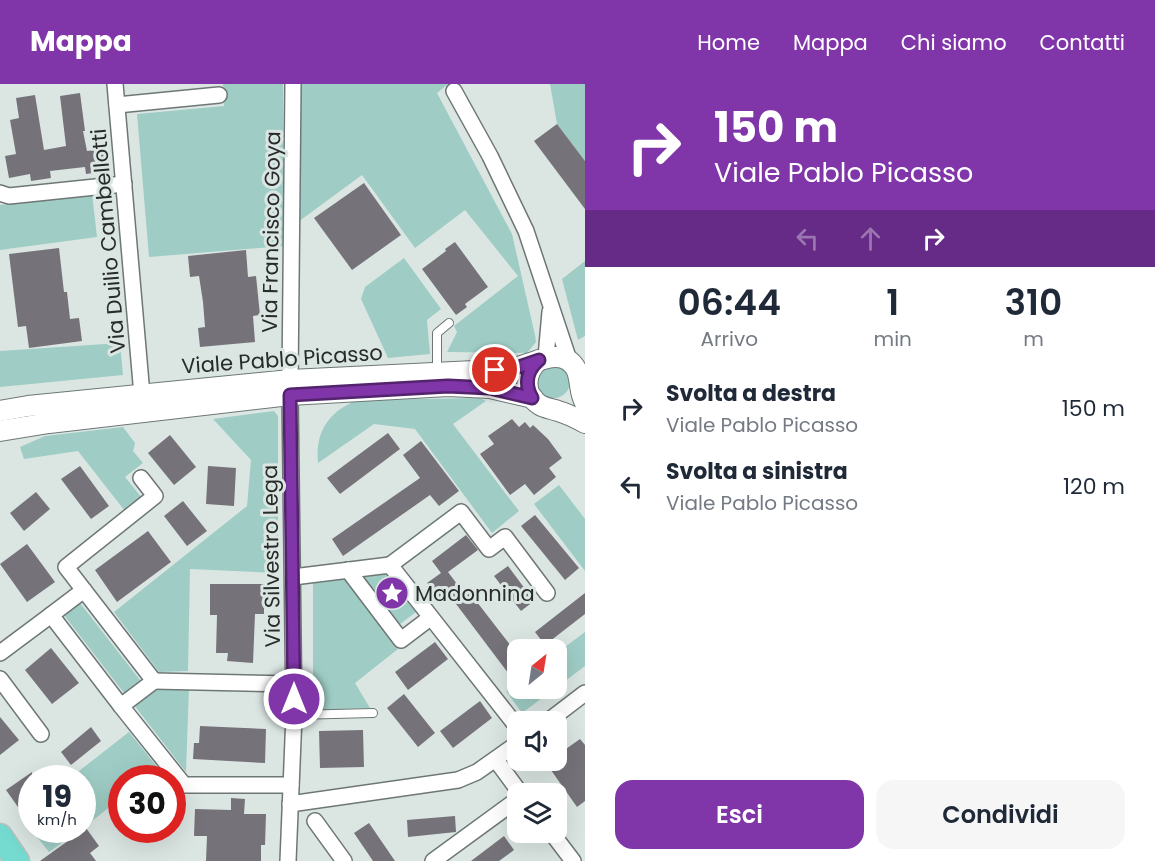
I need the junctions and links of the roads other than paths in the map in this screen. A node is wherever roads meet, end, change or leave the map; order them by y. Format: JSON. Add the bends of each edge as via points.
{"nodes":[{"id":1,"x":115,"y":84,"type":"edge"},
{"id":2,"x":293,"y":84,"type":"edge"},
{"id":3,"x":454,"y":91,"type":"dead end"},
{"id":4,"x":219,"y":95,"type":"dead end"},
{"id":5,"x":117,"y":105,"type":"junction"},
{"id":6,"x":124,"y":184,"type":"junction"},
{"id":7,"x":0,"y":193,"type":"edge"},
{"id":8,"x":550,"y":306,"type":"junction"},
{"id":9,"x":449,"y":323,"type":"dead end"},
{"id":10,"x":543,"y":358,"type":"junction"},
{"id":11,"x":570,"y":363,"type":"junction"},
{"id":12,"x":437,"y":373,"type":"junction"},
{"id":13,"x":290,"y":387,"type":"junction"},
{"id":14,"x":142,"y":395,"type":"junction"},
{"id":15,"x":582,"y":395,"type":"edge"},
{"id":16,"x":532,"y":398,"type":"junction"},
{"id":17,"x":0,"y":404,"type":"edge"},
{"id":18,"x":28,"y":406,"type":"junction"},
{"id":19,"x":551,"y":408,"type":"junction"},
{"id":20,"x":0,"y":411,"type":"edge"},
{"id":21,"x":49,"y":423,"type":"junction"},
{"id":22,"x":585,"y":423,"type":"edge"},
{"id":23,"x":0,"y":431,"type":"edge"},
{"id":24,"x":0,"y":444,"type":"edge"},
{"id":25,"x":141,"y":478,"type":"dead end"},
{"id":26,"x":390,"y":565,"type":"junction"},
{"id":27,"x":348,"y":570,"type":"junction"},
{"id":28,"x":293,"y":577,"type":"junction"},
{"id":29,"x":84,"y":590,"type":"junction"},
{"id":30,"x":547,"y":593,"type":"dead end"},
{"id":31,"x":51,"y":615,"type":"junction"},
{"id":32,"x":430,"y":618,"type":"junction"},
{"id":33,"x":0,"y":653,"type":"edge"},
{"id":34,"x":0,"y":679,"type":"edge"},
{"id":35,"x":154,"y":681,"type":"junction"},
{"id":36,"x":294,"y":684,"type":"junction"},
{"id":37,"x":585,"y":693,"type":"edge"},
{"id":38,"x":121,"y":706,"type":"junction"},
{"id":39,"x":561,"y":711,"type":"edge"},
{"id":40,"x":373,"y":713,"type":"dead end"},
{"id":41,"x":507,"y":714,"type":"edge"},
{"id":42,"x":294,"y":715,"type":"junction"},
{"id":43,"x":41,"y":734,"type":"dead end"},
{"id":44,"x":507,"y":752,"type":"edge"},
{"id":45,"x":496,"y":760,"type":"junction"},
{"id":46,"x":513,"y":783,"type":"edge"},
{"id":47,"x":291,"y":785,"type":"junction"},
{"id":48,"x":290,"y":804,"type":"junction"},
{"id":49,"x":507,"y":807,"type":"edge"},
{"id":50,"x":315,"y":821,"type":"dead end"},
{"id":51,"x":0,"y":836,"type":"edge"},
{"id":52,"x":559,"y":843,"type":"edge"},
{"id":53,"x":17,"y":861,"type":"edge"},
{"id":54,"x":288,"y":861,"type":"edge"},
{"id":55,"x":344,"y":861,"type":"edge"},
{"id":56,"x":433,"y":861,"type":"edge"},
{"id":57,"x":573,"y":861,"type":"edge"}],
"edges":[{"from":1,"to":5,"type":"street","name":"Via Duilio Cambellotti"},
{"from":2,"to":13,"type":"street","name":"Via Francisco Goya"},
{"from":3,"to":8,"type":"street","via":[[526,231]]},
{"from":4,"to":5,"type":"street"},
{"from":5,"to":6,"type":"street","name":"Via Duilio Cambellotti"},
{"from":6,"to":7,"type":"street","via":[[9,196]]},
{"from":6,"to":14,"type":"street","name":"Via Duilio Cambellotti"},
{"from":8,"to":10,"type":"street"},
{"from":8,"to":11,"type":"street"},
{"from":9,"to":12,"type":"lane","via":[[437,333]]},
{"from":10,"to":11,"type":"street","via":[[555,356]]},
{"from":10,"to":12,"type":"street","name":"Viale Pablo Picasso","via":[[516,368]]},
{"from":10,"to":16,"type":"street","via":[[531,368],[527,381]]},
{"from":11,"to":15,"type":"street","via":[[577,372]]},
{"from":12,"to":13,"type":"street","name":"Viale Pablo Picasso"},
{"from":13,"to":14,"type":"street","name":"Viale Pablo Picasso"},
{"from":13,"to":16,"type":"street","name":"Viale Pablo Picasso","via":[[448,386],[490,388]]},
{"from":13,"to":21,"type":"street","name":"Viale Pablo Picasso"},
{"from":13,"to":28,"type":"street","name":"Via Silvestro Lega"},
{"from":14,"to":18,"type":"street","name":"Viale Pablo Picasso"},
{"from":15,"to":19,"type":"street"},
{"from":16,"to":19,"type":"street","name":"Viale Pablo Picasso"},
{"from":17,"to":18,"type":"street","name":"Viale Pablo Picasso"},
{"from":18,"to":20,"type":"street","name":"Viale Pablo Picasso"},
{"from":19,"to":22,"type":"street","name":"Viale Pablo Picasso"},
{"from":21,"to":23,"type":"street","name":"Viale Pablo Picasso"},
{"from":21,"to":24,"type":"street","name":"Viale Pablo Picasso"},
{"from":25,"to":29,"type":"street","via":[[155,496],[66,567]]},
{"from":26,"to":27,"type":"street"},
{"from":26,"to":30,"type":"street","via":[[461,512],[489,549],[505,537]]},
{"from":26,"to":32,"type":"street"},
{"from":27,"to":28,"type":"street"},
{"from":27,"to":32,"type":"street","via":[[401,640]]},
{"from":28,"to":36,"type":"street","name":"Via Silvestro Lega"},
{"from":29,"to":31,"type":"street"},
{"from":29,"to":35,"type":"street"},
{"from":31,"to":33,"type":"street"},
{"from":31,"to":38,"type":"street"},
{"from":32,"to":41,"type":"street"},
{"from":34,"to":43,"type":"street"},
{"from":35,"to":36,"type":"street"},
{"from":35,"to":38,"type":"street"},
{"from":36,"to":42,"type":"street","name":"Via Silvestro Lega"},
{"from":37,"to":39,"type":"street"},
{"from":38,"to":47,"type":"street","via":[[184,785]]},
{"from":40,"to":42,"type":"lane"},
{"from":42,"to":47,"type":"street","name":"Via Silvestro Lega"},
{"from":44,"to":45,"type":"street"},
{"from":45,"to":46,"type":"street"},
{"from":45,"to":48,"type":"street","via":[[458,780]]},
{"from":47,"to":48,"type":"street","name":"Via Silvestro Lega"},
{"from":48,"to":54,"type":"street","name":"Via Silvestro Lega"},
{"from":49,"to":56,"type":"street"},
{"from":50,"to":55,"type":"street"},
{"from":51,"to":53,"type":"main road"},
{"from":52,"to":57,"type":"street"}]}
